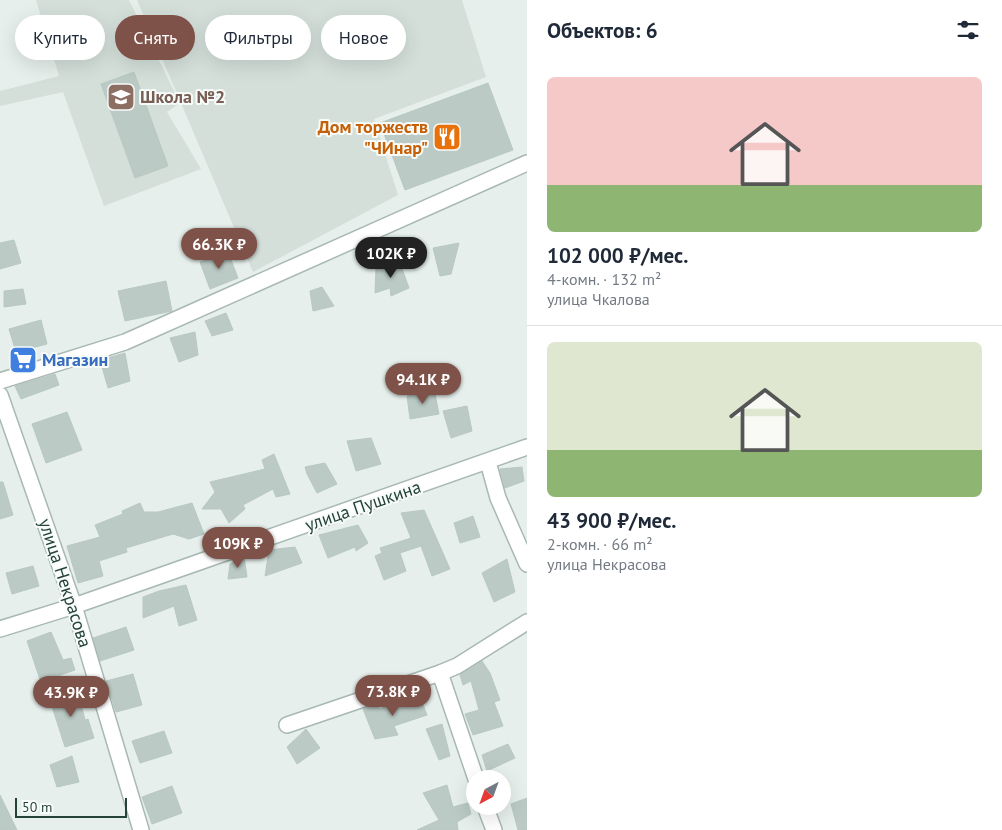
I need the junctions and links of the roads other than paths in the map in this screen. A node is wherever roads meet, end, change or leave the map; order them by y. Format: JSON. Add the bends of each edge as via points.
{"nodes":[{"id":1,"x":527,"y":163,"type":"edge"},
{"id":2,"x":0,"y":381,"type":"edge"},
{"id":3,"x":0,"y":395,"type":"edge"},
{"id":4,"x":527,"y":447,"type":"edge"},
{"id":5,"x":488,"y":462,"type":"junction"},
{"id":6,"x":527,"y":564,"type":"edge"},
{"id":7,"x":74,"y":606,"type":"junction"},
{"id":8,"x":527,"y":622,"type":"edge"},
{"id":9,"x":0,"y":629,"type":"edge"},
{"id":10,"x":440,"y":673,"type":"junction"},
{"id":11,"x":287,"y":725,"type":"dead end"},
{"id":12,"x":473,"y":770,"type":"edge"},
{"id":13,"x":489,"y":815,"type":"edge"},
{"id":14,"x":141,"y":830,"type":"edge"},
{"id":15,"x":494,"y":830,"type":"edge"}],
"edges":[{"from":1,"to":2,"type":"street","via":[[125,342]]},
{"from":3,"to":7,"type":"street","name":"улица Некрасова"},
{"from":4,"to":5,"type":"street","name":"улица Пушкина"},
{"from":5,"to":6,"type":"street","via":[[498,498]]},
{"from":5,"to":7,"type":"street","name":"улица Пушкина"},
{"from":7,"to":9,"type":"street","name":"улица Пушкина"},
{"from":7,"to":14,"type":"street","name":"улица Некрасова"},
{"from":8,"to":10,"type":"street","via":[[457,666]]},
{"from":10,"to":11,"type":"street"},
{"from":10,"to":12,"type":"street"},
{"from":13,"to":15,"type":"street"}]}
